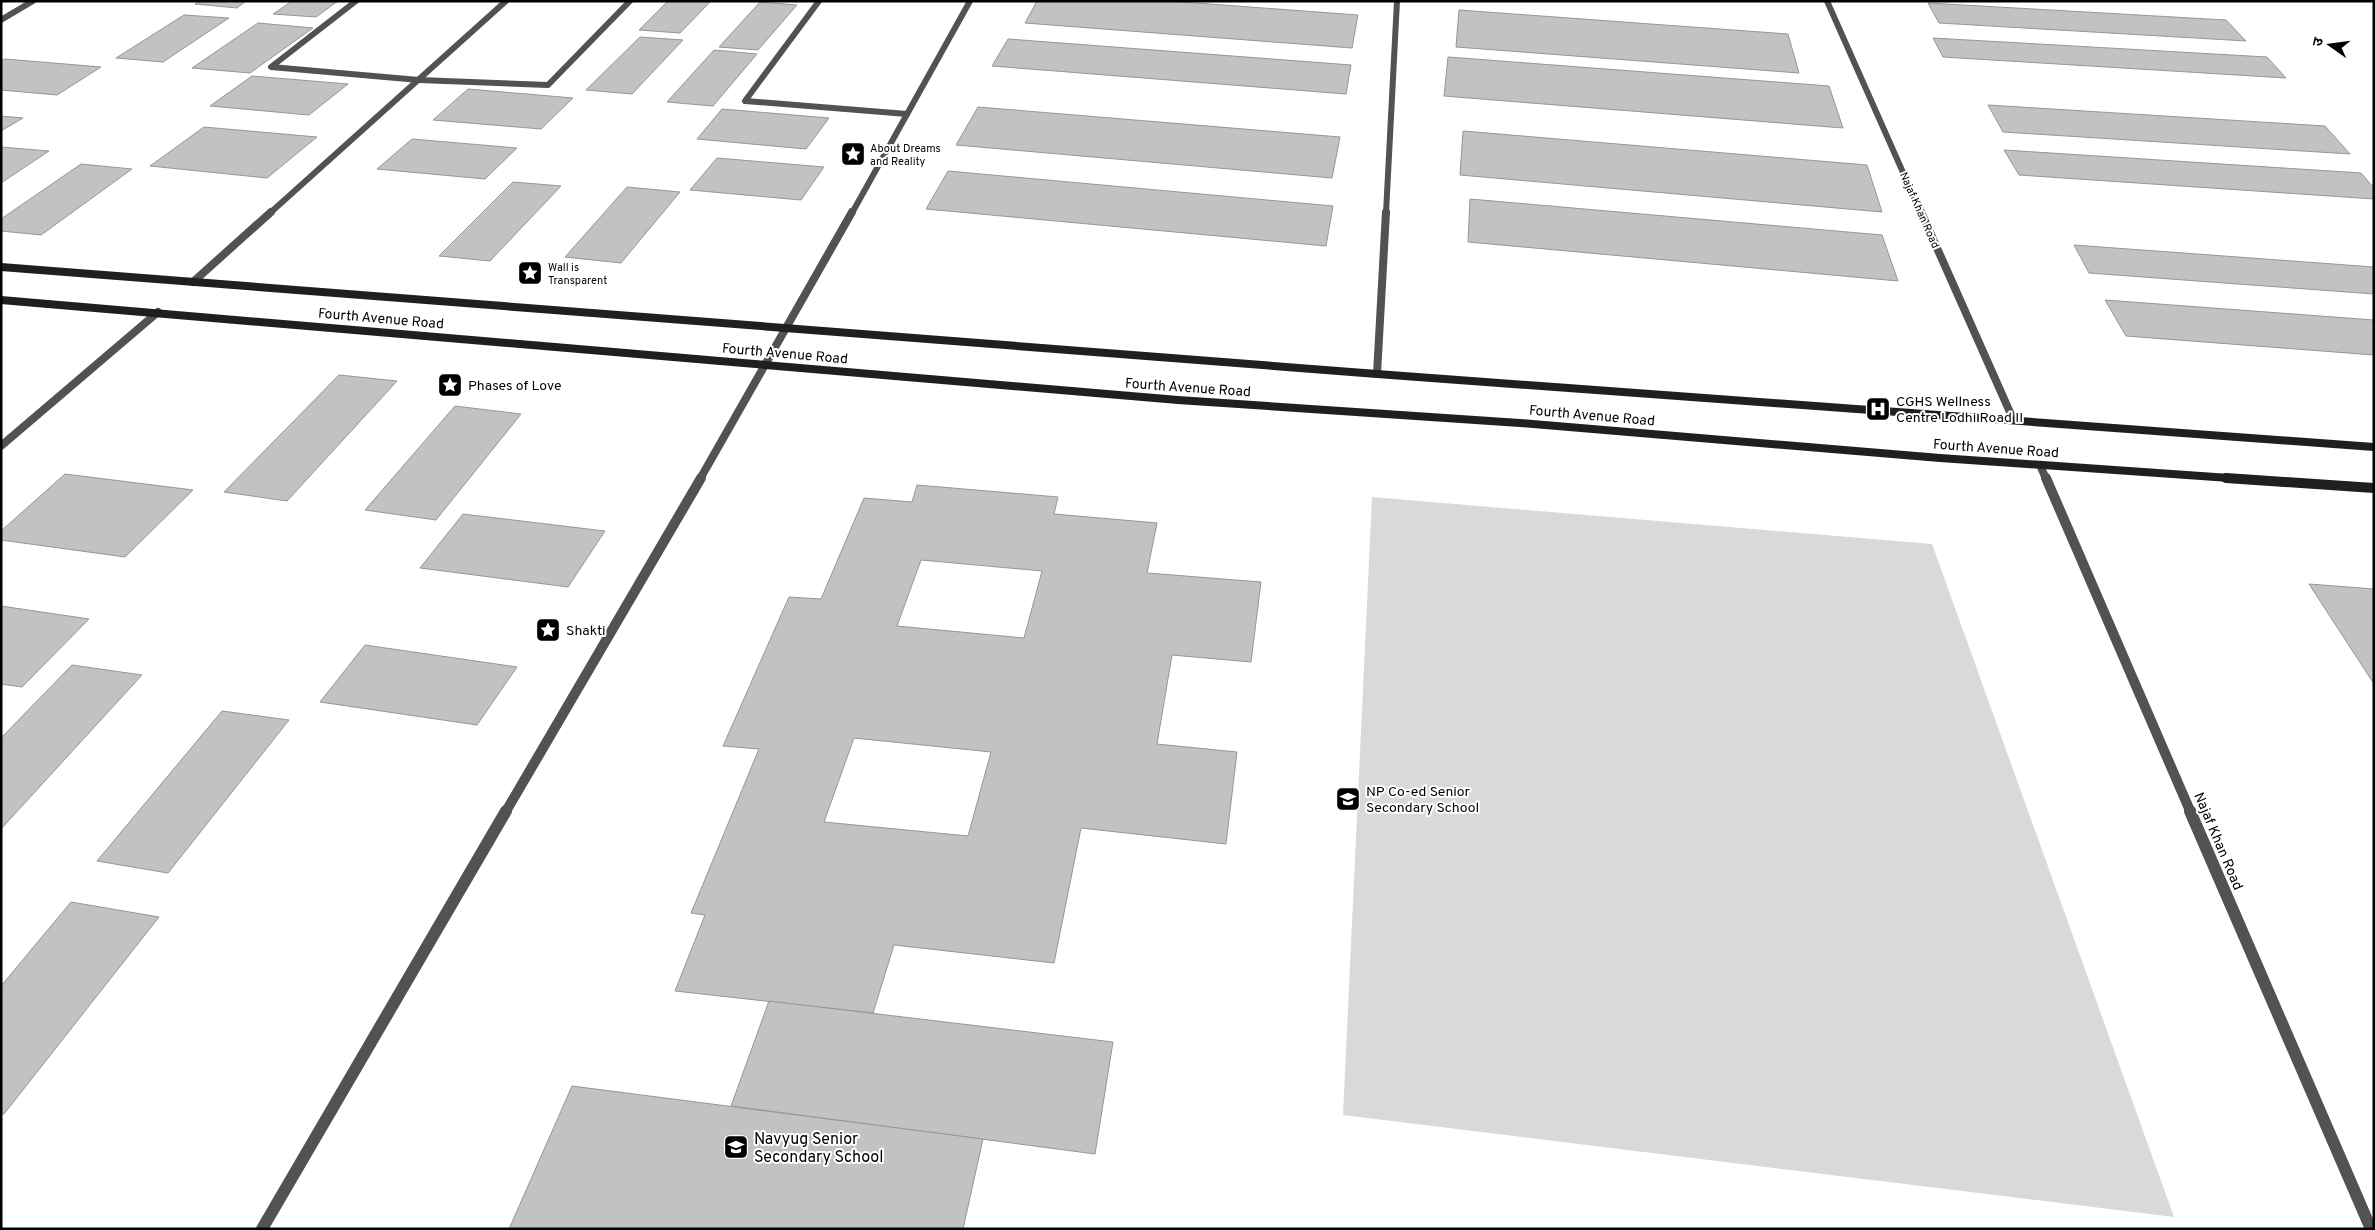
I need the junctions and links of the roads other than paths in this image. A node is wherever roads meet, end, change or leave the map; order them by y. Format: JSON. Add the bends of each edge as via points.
{"nodes":[{"id":1,"x":33,"y":1,"type":"edge"},
{"id":2,"x":356,"y":1,"type":"edge"},
{"id":3,"x":506,"y":1,"type":"edge"},
{"id":4,"x":630,"y":1,"type":"edge"},
{"id":5,"x":818,"y":1,"type":"edge"},
{"id":6,"x":970,"y":1,"type":"edge"},
{"id":7,"x":1397,"y":1,"type":"edge"},
{"id":8,"x":1827,"y":1,"type":"edge"},
{"id":9,"x":1,"y":20,"type":"edge"},
{"id":10,"x":419,"y":80,"type":"junction"},
{"id":11,"x":908,"y":114,"type":"junction"},
{"id":12,"x":1,"y":267,"type":"edge"},
{"id":13,"x":193,"y":282,"type":"junction"},
{"id":14,"x":1,"y":300,"type":"edge"},
{"id":15,"x":158,"y":312,"type":"junction"},
{"id":16,"x":788,"y":328,"type":"junction"},
{"id":17,"x":766,"y":366,"type":"junction"},
{"id":18,"x":1377,"y":374,"type":"junction"},
{"id":19,"x":2013,"y":418,"type":"junction"},
{"id":20,"x":1,"y":446,"type":"edge"},
{"id":21,"x":2374,"y":447,"type":"edge"},
{"id":22,"x":2040,"y":465,"type":"junction"},
{"id":23,"x":2374,"y":488,"type":"edge"},
{"id":24,"x":262,"y":1229,"type":"edge"},
{"id":25,"x":2371,"y":1229,"type":"edge"}],
"edges":[{"from":1,"to":9,"type":"street"},
{"from":2,"to":10,"type":"street","via":[[271,67]]},
{"from":3,"to":10,"type":"street"},
{"from":4,"to":10,"type":"street","via":[[548,85]]},
{"from":5,"to":11,"type":"street","via":[[745,101]]},
{"from":6,"to":11,"type":"street"},
{"from":7,"to":18,"type":"street"},
{"from":8,"to":19,"type":"street","name":"Najaf Khan Road"},
{"from":10,"to":13,"type":"street"},
{"from":11,"to":16,"type":"street"},
{"from":12,"to":13,"type":"main road","name":"Fourth Avenue Road"},
{"from":13,"to":16,"type":"main road","name":"Fourth Avenue Road"},
{"from":14,"to":15,"type":"main road","name":"Fourth Avenue Road"},
{"from":15,"to":17,"type":"main road","name":"Fourth Avenue Road"},
{"from":15,"to":20,"type":"street"},
{"from":16,"to":17,"type":"street"},
{"from":16,"to":18,"type":"main road","name":"Fourth Avenue Road"},
{"from":17,"to":22,"type":"main road","name":"Fourth Avenue Road"},
{"from":17,"to":24,"type":"street"},
{"from":18,"to":19,"type":"main road","name":"Fourth Avenue Road"},
{"from":19,"to":21,"type":"main road","name":"Fourth Avenue Road"},
{"from":22,"to":23,"type":"main road","name":"Fourth Avenue Road"},
{"from":22,"to":25,"type":"street","name":"Najaf Khan Road"}]}
